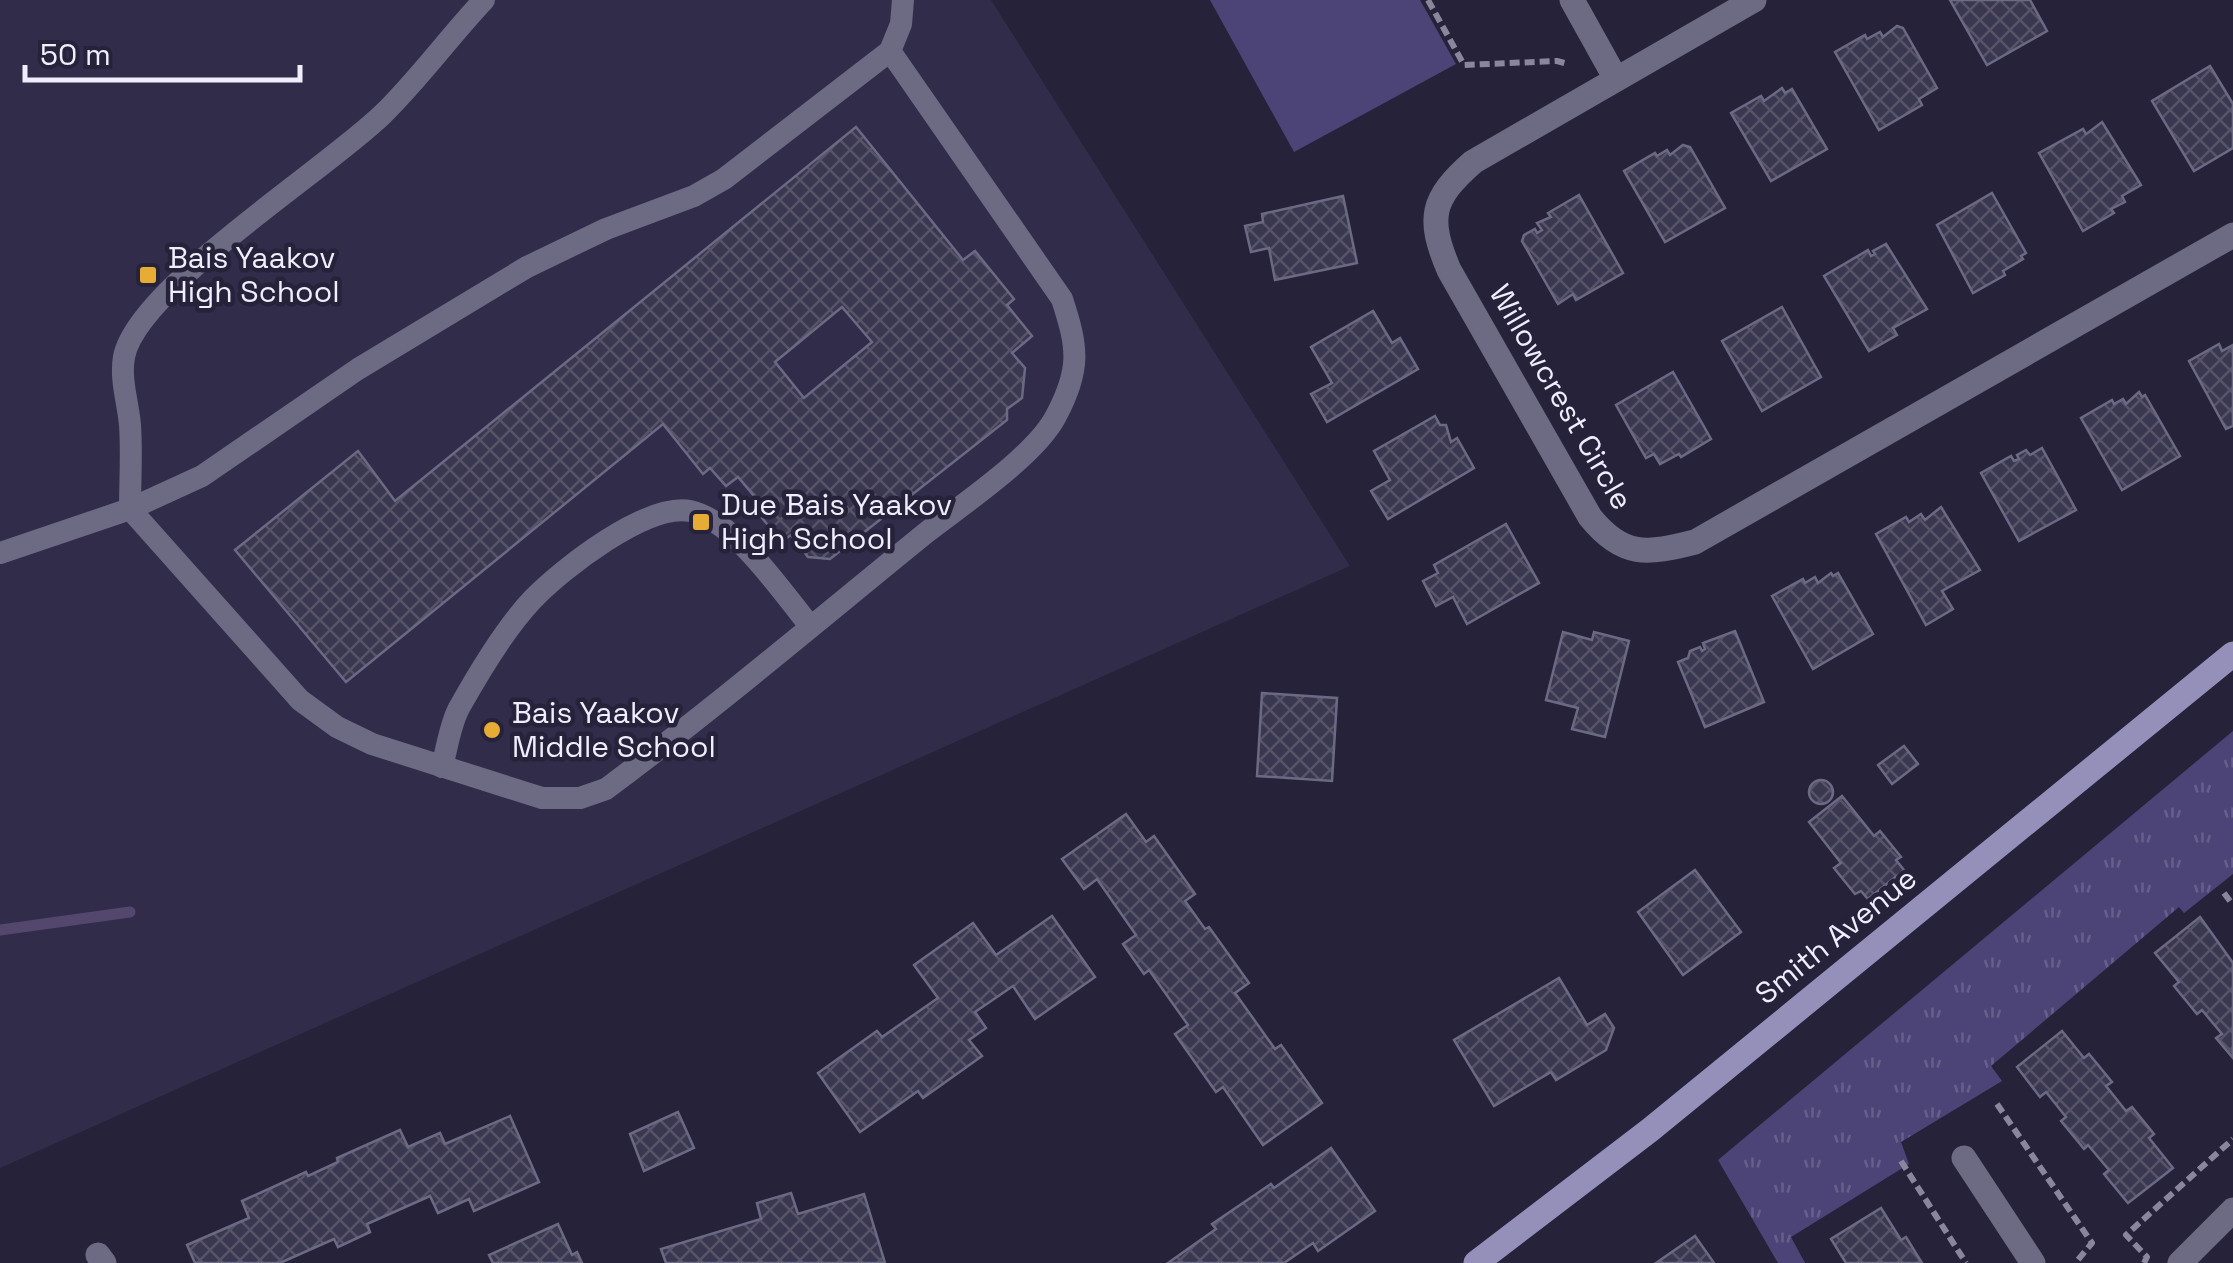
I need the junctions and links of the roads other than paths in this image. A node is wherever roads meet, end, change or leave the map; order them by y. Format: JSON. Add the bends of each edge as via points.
{"nodes":[{"id":1,"x":484,"y":0,"type":"edge"},
{"id":2,"x":903,"y":0,"type":"edge"},
{"id":3,"x":1572,"y":0,"type":"edge"},
{"id":4,"x":1754,"y":0,"type":"edge"},
{"id":5,"x":890,"y":52,"type":"junction"},
{"id":6,"x":1616,"y":78,"type":"junction"},
{"id":7,"x":2233,"y":235,"type":"edge"},
{"id":8,"x":130,"y":509,"type":"junction"},
{"id":9,"x":0,"y":553,"type":"edge"},
{"id":10,"x":810,"y":626,"type":"junction"},
{"id":11,"x":2233,"y":654,"type":"edge"},
{"id":12,"x":442,"y":767,"type":"junction"},
{"id":13,"x":1964,"y":1158,"type":"dead end"},
{"id":14,"x":2233,"y":1210,"type":"edge"},
{"id":15,"x":1476,"y":1263,"type":"edge"},
{"id":16,"x":2034,"y":1263,"type":"edge"},
{"id":17,"x":2180,"y":1263,"type":"edge"}],
"edges":[{"from":1,"to":8,"type":"lane","via":[[385,112],[193,268],[136,330],[124,355]]},
{"from":2,"to":5,"type":"lane"},
{"from":3,"to":6,"type":"street"},
{"from":4,"to":6,"type":"street","name":"Willowcrest Circle"},
{"from":5,"to":8,"type":"lane","via":[[724,178],[527,266],[358,369],[202,476]]},
{"from":5,"to":10,"type":"lane","via":[[1062,300],[1074,336],[1075,374],[1039,440]]},
{"from":6,"to":7,"type":"street","name":"Willowcrest Circle","via":[[1473,162],[1449,183],[1436,210],[1435,237],[1590,517],[1609,540],[1634,551],[1694,542]]},
{"from":8,"to":9,"type":"lane"},
{"from":8,"to":12,"type":"lane","via":[[300,700],[372,744]]},
{"from":10,"to":12,"type":"lane","via":[[606,789],[580,798],[542,798]]},
{"from":10,"to":12,"type":"lane","via":[[714,520],[689,511],[640,519],[534,598],[457,711]]},
{"from":11,"to":15,"type":"main road","name":"Smith Avenue","via":[[1650,1130]]},
{"from":13,"to":16,"type":"street"},
{"from":14,"to":17,"type":"street"}]}
